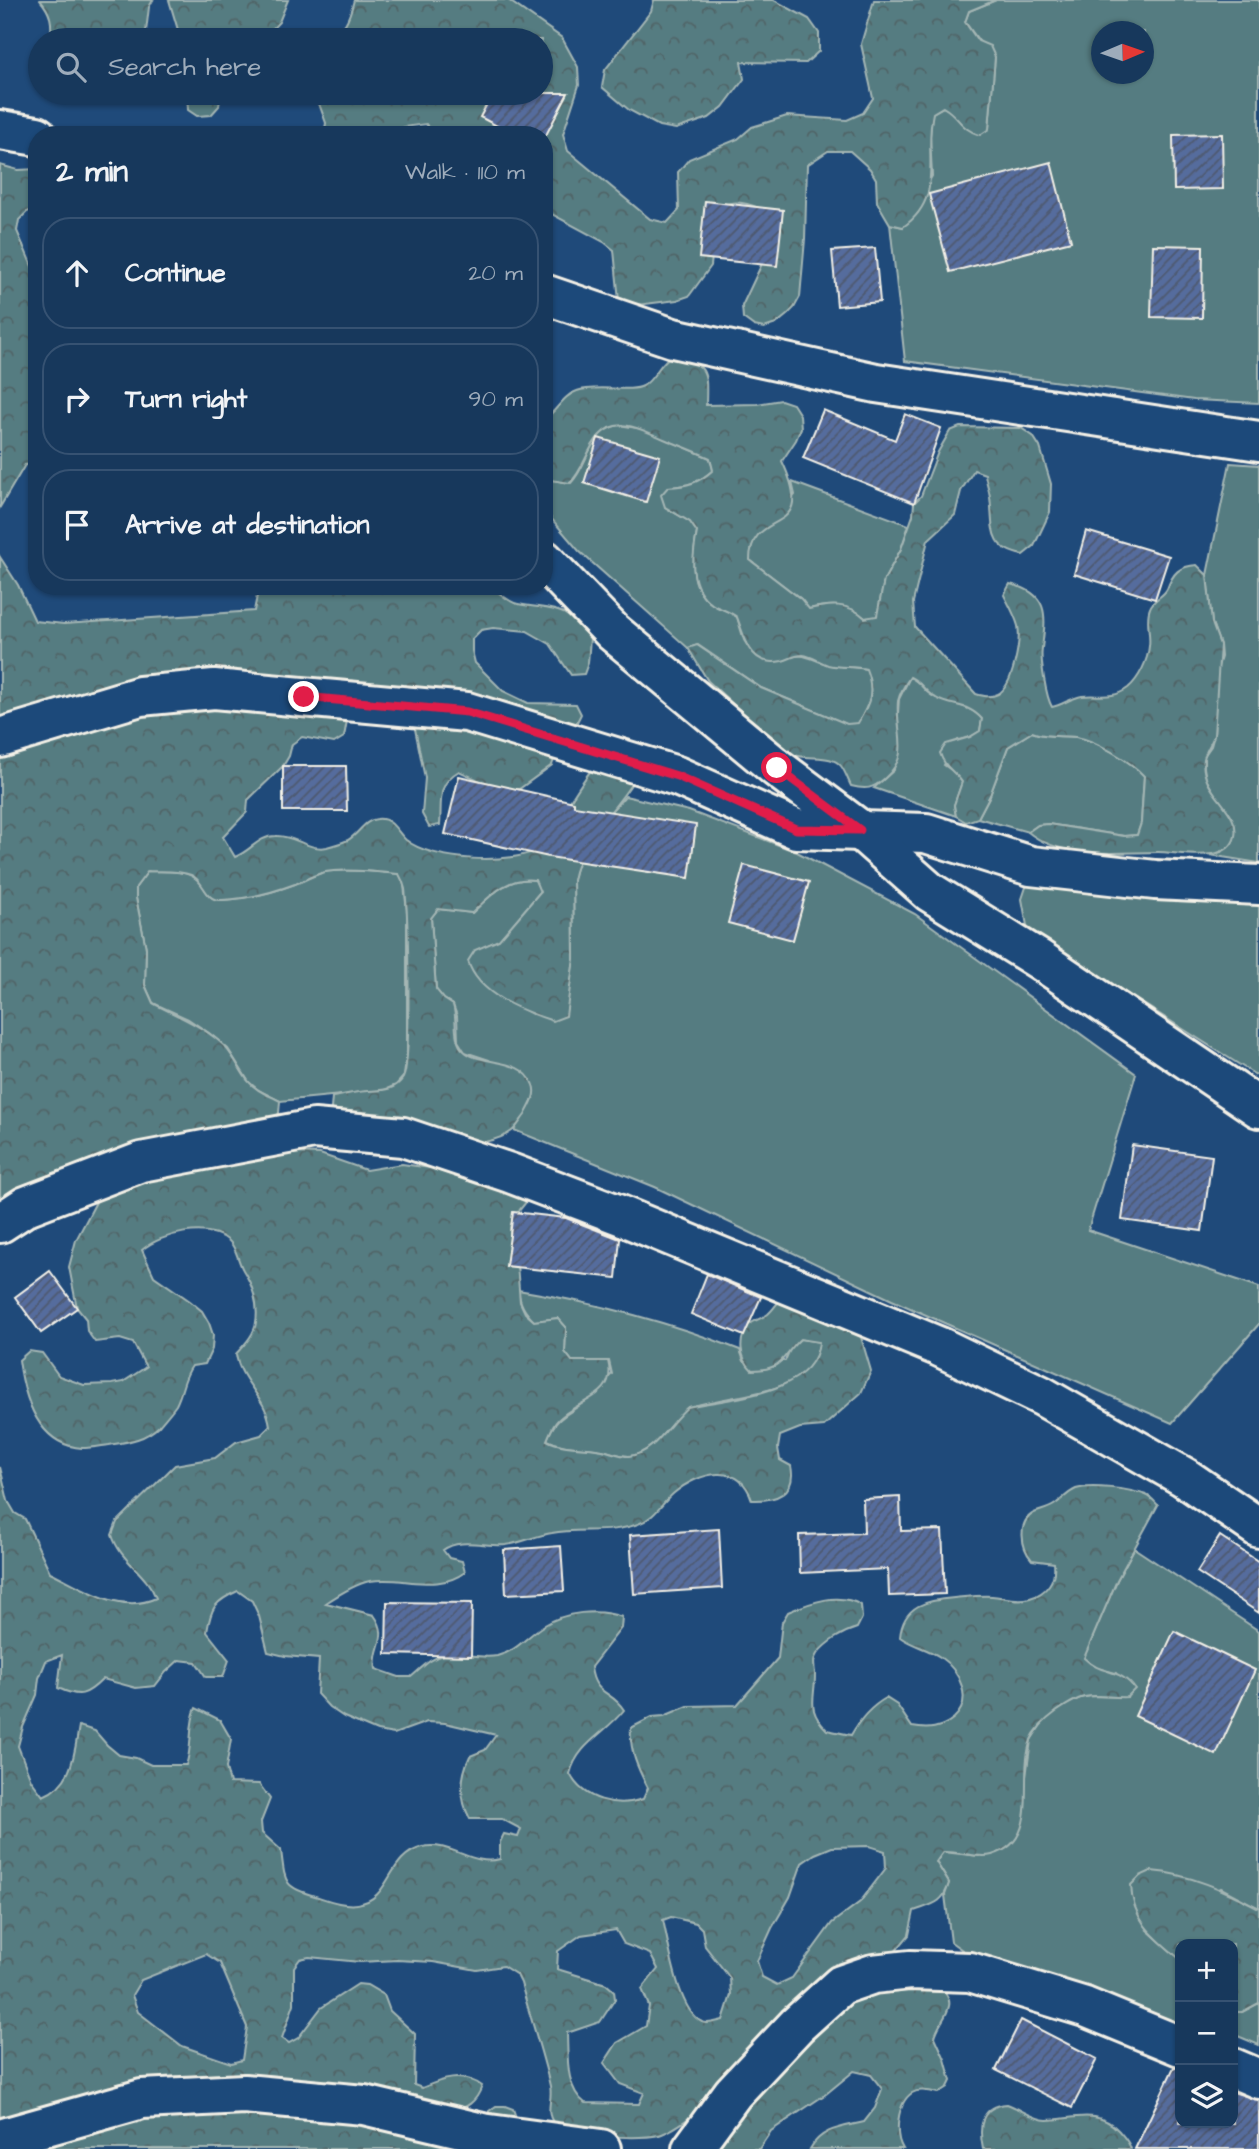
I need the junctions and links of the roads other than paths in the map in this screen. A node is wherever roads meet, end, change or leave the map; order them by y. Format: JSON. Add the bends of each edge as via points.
{"nodes":[{"id":1,"x":0,"y":130,"type":"edge"},
{"id":2,"x":28,"y":135,"type":"edge"},
{"id":3,"x":553,"y":297,"type":"edge"},
{"id":4,"x":1259,"y":441,"type":"edge"},
{"id":5,"x":553,"y":569,"type":"edge"},
{"id":6,"x":0,"y":738,"type":"edge"},
{"id":7,"x":860,"y":830,"type":"junction"},
{"id":8,"x":1259,"y":885,"type":"edge"},
{"id":9,"x":1259,"y":1108,"type":"edge"},
{"id":10,"x":0,"y":1223,"type":"edge"},
{"id":11,"x":1259,"y":1528,"type":"edge"},
{"id":12,"x":1175,"y":2044,"type":"edge"},
{"id":13,"x":1238,"y":2070,"type":"edge"},
{"id":14,"x":1259,"y":2079,"type":"edge"},
{"id":15,"x":0,"y":2139,"type":"edge"},
{"id":16,"x":601,"y":2149,"type":"edge"},
{"id":17,"x":692,"y":2149,"type":"edge"}],
"edges":[{"from":1,"to":2,"type":"street"},
{"from":3,"to":4,"type":"street","via":[[673,338],[876,383]]},
{"from":5,"to":7,"type":"street","via":[[613,632],[777,768]]},
{"from":6,"to":7,"type":"street","via":[[140,696],[214,690],[467,712],[677,776],[796,829]]},
{"from":7,"to":8,"type":"street","via":[[926,833],[1031,866],[1155,880]]},
{"from":7,"to":9,"type":"street","via":[[930,892],[1040,960]]},
{"from":10,"to":11,"type":"street","via":[[26,1206],[141,1162],[314,1129],[403,1137],[620,1215],[940,1347],[1054,1402],[1184,1477]]},
{"from":12,"to":17,"type":"street","via":[[1085,2007],[970,1972],[873,1974],[841,1985],[797,2025],[733,2093]]},
{"from":13,"to":14,"type":"street"},
{"from":15,"to":16,"type":"street","via":[[142,2099],[244,2094],[364,2105],[482,2133]]}]}
